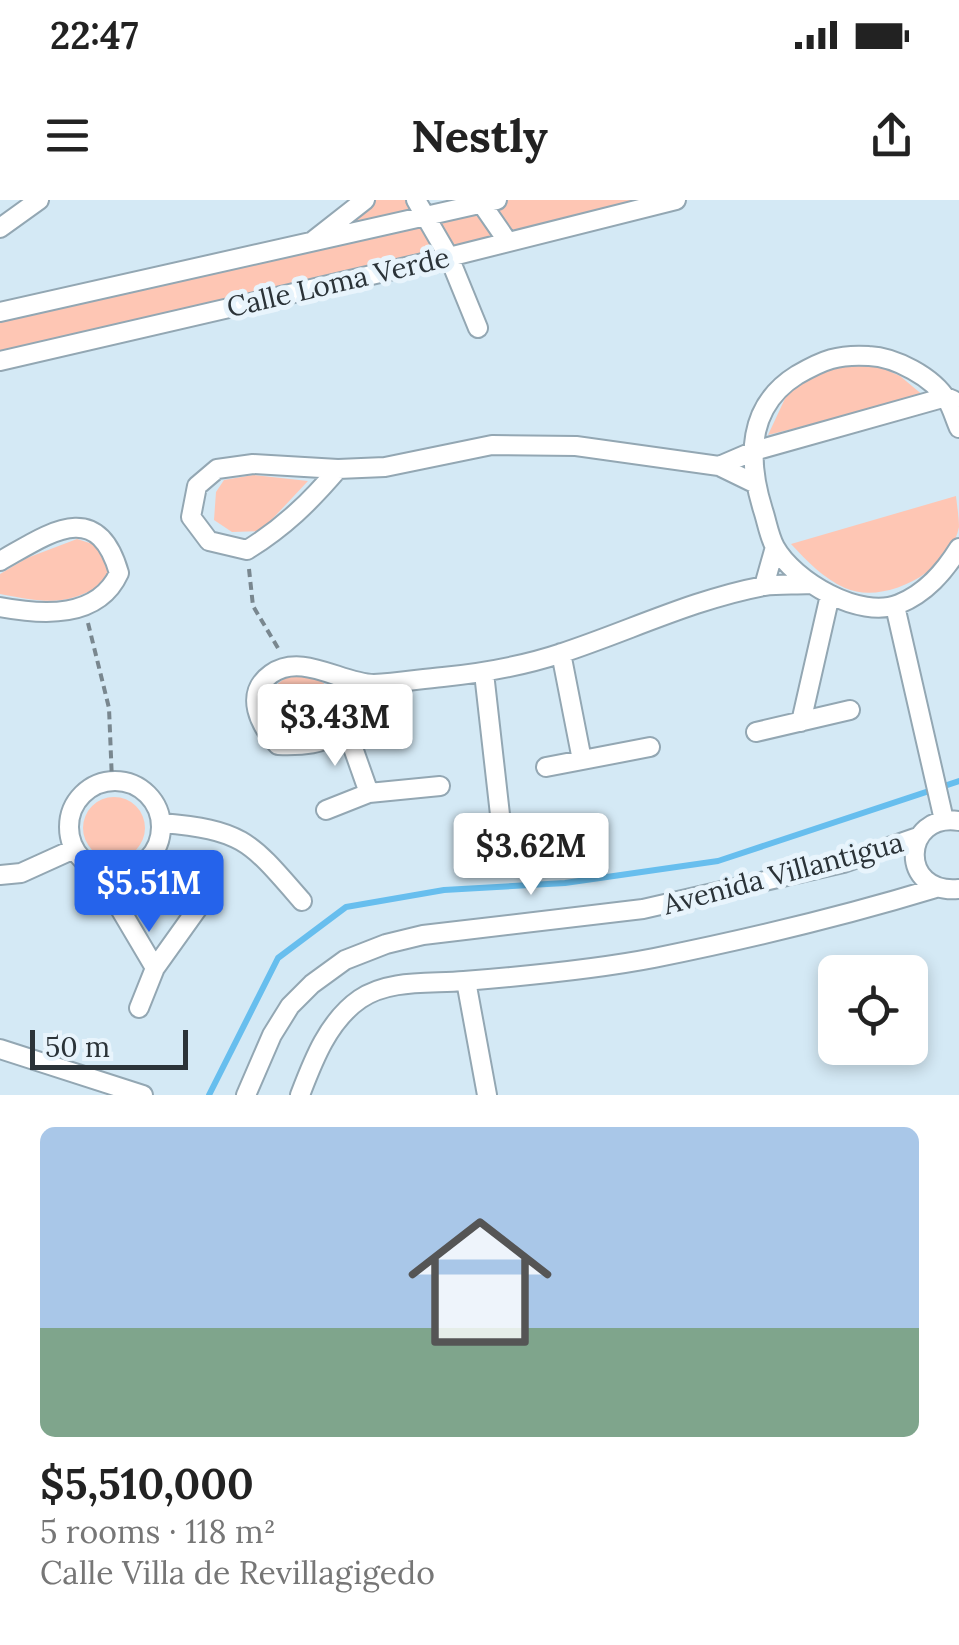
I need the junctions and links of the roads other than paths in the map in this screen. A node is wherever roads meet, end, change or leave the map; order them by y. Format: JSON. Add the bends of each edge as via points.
{"nodes":[{"id":1,"x":39,"y":200,"type":"edge"},
{"id":2,"x":365,"y":200,"type":"edge"},
{"id":3,"x":676,"y":200,"type":"edge"},
{"id":4,"x":486,"y":201,"type":"edge"},
{"id":5,"x":420,"y":208,"type":"edge"},
{"id":6,"x":0,"y":228,"type":"edge"},
{"id":7,"x":508,"y":242,"type":"junction"},
{"id":8,"x":309,"y":244,"type":"junction"},
{"id":9,"x":449,"y":257,"type":"junction"},
{"id":10,"x":0,"y":312,"type":"edge"},
{"id":11,"x":478,"y":328,"type":"dead end"},
{"id":12,"x":0,"y":361,"type":"edge"},
{"id":13,"x":952,"y":399,"type":"edge"},
{"id":14,"x":959,"y":428,"type":"edge"},
{"id":15,"x":754,"y":451,"type":"junction"},
{"id":16,"x":719,"y":466,"type":"junction"},
{"id":17,"x":338,"y":470,"type":"junction"},
{"id":18,"x":754,"y":484,"type":"junction"},
{"id":19,"x":775,"y":547,"type":"junction"},
{"id":20,"x":959,"y":548,"type":"edge"},
{"id":21,"x":0,"y":561,"type":"edge"},
{"id":22,"x":952,"y":577,"type":"edge"},
{"id":23,"x":809,"y":584,"type":"junction"},
{"id":24,"x":764,"y":586,"type":"junction"},
{"id":25,"x":830,"y":595,"type":"junction"},
{"id":26,"x":895,"y":606,"type":"junction"},
{"id":27,"x":0,"y":607,"type":"edge"},
{"id":28,"x":561,"y":654,"type":"junction"},
{"id":29,"x":484,"y":673,"type":"junction"},
{"id":30,"x":370,"y":684,"type":"junction"},
{"id":31,"x":850,"y":710,"type":"dead end"},
{"id":32,"x":800,"y":722,"type":"junction"},
{"id":33,"x":346,"y":728,"type":"junction"},
{"id":34,"x":756,"y":732,"type":"dead end"},
{"id":35,"x":650,"y":747,"type":"dead end"},
{"id":36,"x":582,"y":760,"type":"junction"},
{"id":37,"x":546,"y":767,"type":"dead end"},
{"id":38,"x":440,"y":786,"type":"dead end"},
{"id":39,"x":368,"y":793,"type":"junction"},
{"id":40,"x":326,"y":810,"type":"dead end"},
{"id":41,"x":948,"y":814,"type":"edge"},
{"id":42,"x":162,"y":823,"type":"junction"},
{"id":43,"x":918,"y":837,"type":"junction"},
{"id":44,"x":74,"y":850,"type":"junction"},
{"id":45,"x":504,"y":850,"type":"dead end"},
{"id":46,"x":98,"y":870,"type":"junction"},
{"id":47,"x":0,"y":875,"type":"edge"},
{"id":48,"x":936,"y":888,"type":"junction"},
{"id":49,"x":210,"y":891,"type":"dead end"},
{"id":50,"x":958,"y":891,"type":"edge"},
{"id":51,"x":302,"y":900,"type":"dead end"},
{"id":52,"x":155,"y":968,"type":"junction"},
{"id":53,"x":466,"y":981,"type":"junction"},
{"id":54,"x":139,"y":1008,"type":"dead end"},
{"id":55,"x":0,"y":1049,"type":"edge"},
{"id":56,"x":143,"y":1095,"type":"edge"},
{"id":57,"x":246,"y":1095,"type":"edge"},
{"id":58,"x":300,"y":1095,"type":"edge"},
{"id":59,"x":488,"y":1095,"type":"edge"}],
"edges":[{"from":1,"to":6,"type":"street"},
{"from":2,"to":8,"type":"street"},
{"from":3,"to":7,"type":"street","name":"Calle Loma Verde"},
{"from":4,"to":5,"type":"street","name":"Calle Loma Verde"},
{"from":4,"to":7,"type":"street"},
{"from":5,"to":8,"type":"street","name":"Calle Loma Verde"},
{"from":5,"to":9,"type":"street"},
{"from":7,"to":9,"type":"street","name":"Calle Loma Verde"},
{"from":8,"to":10,"type":"street","name":"Calle Loma Verde"},
{"from":9,"to":11,"type":"street"},
{"from":9,"to":12,"type":"street","name":"Calle Loma Verde"},
{"from":13,"to":14,"type":"street"},
{"from":13,"to":15,"type":"street"},
{"from":13,"to":15,"type":"street","via":[[915,371],[872,356],[826,358],[778,387],[762,410]]},
{"from":15,"to":16,"type":"street"},
{"from":15,"to":18,"type":"street"},
{"from":16,"to":17,"type":"street","via":[[576,446],[492,445]]},
{"from":16,"to":18,"type":"street"},
{"from":17,"to":17,"type":"street","via":[[253,464],[217,470],[196,486],[192,517],[209,541],[247,550],[304,509]]},
{"from":18,"to":19,"type":"street"},
{"from":19,"to":23,"type":"street"},
{"from":19,"to":24,"type":"street"},
{"from":20,"to":22,"type":"street"},
{"from":21,"to":27,"type":"street","via":[[72,526],[88,529],[112,549],[119,574],[110,592],[84,606],[52,613]]},
{"from":22,"to":26,"type":"street"},
{"from":23,"to":24,"type":"street"},
{"from":23,"to":25,"type":"street"},
{"from":24,"to":28,"type":"street"},
{"from":25,"to":26,"type":"street","via":[[862,606]]},
{"from":25,"to":32,"type":"street"},
{"from":26,"to":41,"type":"street"},
{"from":28,"to":29,"type":"street"},
{"from":28,"to":36,"type":"street"},
{"from":29,"to":30,"type":"street"},
{"from":29,"to":45,"type":"street"},
{"from":30,"to":33,"type":"street"},
{"from":30,"to":33,"type":"street","via":[[288,666],[260,686],[255,703],[261,726],[278,745],[328,739]]},
{"from":31,"to":32,"type":"street"},
{"from":32,"to":34,"type":"street"},
{"from":33,"to":39,"type":"street"},
{"from":35,"to":36,"type":"street"},
{"from":36,"to":37,"type":"street"},
{"from":38,"to":39,"type":"street"},
{"from":39,"to":40,"type":"street"},
{"from":41,"to":43,"type":"street","name":"Avenida Villantigua"},
{"from":42,"to":44,"type":"street","via":[[150,796],[112,780],[94,786],[74,806]]},
{"from":42,"to":46,"type":"street","via":[[161,839],[143,865],[113,874]]},
{"from":42,"to":51,"type":"street","via":[[234,836],[259,852]]},
{"from":43,"to":48,"type":"street","via":[[916,866]]},
{"from":43,"to":57,"type":"street","name":"Avenida Villantigua","via":[[843,863],[643,909],[386,944],[345,960],[290,1006]]},
{"from":44,"to":46,"type":"street"},
{"from":44,"to":47,"type":"street","via":[[21,874]]},
{"from":46,"to":52,"type":"street"},
{"from":48,"to":50,"type":"street"},
{"from":48,"to":53,"type":"street","name":"Avenida Villantigua","via":[[651,958]]},
{"from":49,"to":52,"type":"street"},
{"from":52,"to":54,"type":"street"},
{"from":53,"to":58,"type":"street","name":"Avenida Villantigua","via":[[399,984],[361,998],[317,1051]]},
{"from":53,"to":59,"type":"street"},
{"from":55,"to":56,"type":"street"}]}
